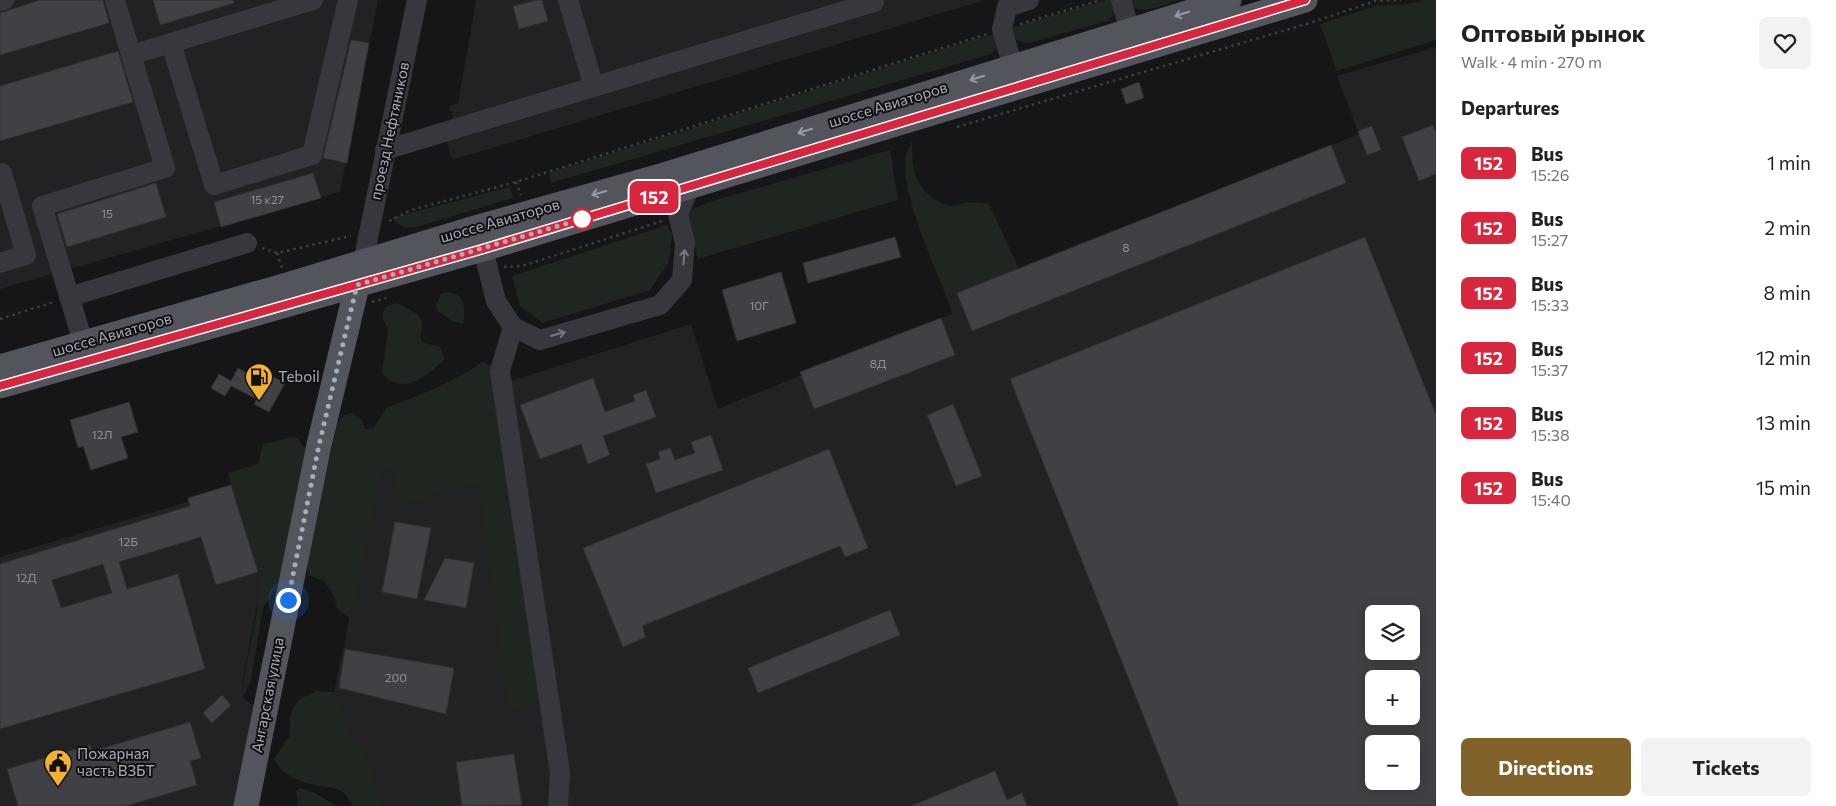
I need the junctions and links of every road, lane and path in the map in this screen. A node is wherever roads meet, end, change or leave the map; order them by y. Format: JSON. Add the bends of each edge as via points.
{"nodes":[{"id":1,"x":4,"y":0,"type":"edge"},
{"id":2,"x":114,"y":0,"type":"edge"},
{"id":3,"x":312,"y":0,"type":"edge"},
{"id":4,"x":348,"y":0,"type":"edge"},
{"id":5,"x":417,"y":0,"type":"edge"},
{"id":6,"x":568,"y":0,"type":"edge"},
{"id":7,"x":1029,"y":0,"type":"edge"},
{"id":8,"x":1101,"y":0,"type":"edge"},
{"id":9,"x":1121,"y":0,"type":"edge"},
{"id":10,"x":1229,"y":0,"type":"edge"},
{"id":11,"x":1305,"y":0,"type":"edge"},
{"id":12,"x":1401,"y":0,"type":"edge"},
{"id":13,"x":0,"y":1,"type":"edge"},
{"id":14,"x":874,"y":2,"type":"dead end"},
{"id":15,"x":1367,"y":2,"type":"edge"},
{"id":16,"x":1002,"y":29,"type":"junction"},
{"id":17,"x":1130,"y":31,"type":"junction"},
{"id":18,"x":171,"y":43,"type":"junction"},
{"id":19,"x":131,"y":55,"type":"junction"},
{"id":20,"x":1013,"y":67,"type":"junction"},
{"id":21,"x":594,"y":87,"type":"junction"},
{"id":22,"x":952,"y":129,"type":"dead end"},
{"id":23,"x":385,"y":150,"type":"junction"},
{"id":24,"x":0,"y":174,"type":"edge"},
{"id":25,"x":516,"y":182,"type":"junction"},
{"id":26,"x":690,"y":186,"type":"junction"},
{"id":27,"x":522,"y":199,"type":"dead end"},
{"id":28,"x":42,"y":206,"type":"junction"},
{"id":29,"x":14,"y":214,"type":"junction"},
{"id":30,"x":369,"y":231,"type":"junction"},
{"id":31,"x":247,"y":243,"type":"joint"},
{"id":32,"x":483,"y":249,"type":"junction"},
{"id":33,"x":0,"y":263,"type":"edge"},
{"id":34,"x":360,"y":274,"type":"junction"},
{"id":35,"x":69,"y":297,"type":"junction"},
{"id":36,"x":0,"y":319,"type":"edge"},
{"id":37,"x":513,"y":327,"type":"junction"},
{"id":38,"x":83,"y":342,"type":"junction"},
{"id":39,"x":0,"y":368,"type":"edge"},
{"id":40,"x":0,"y":386,"type":"edge"},
{"id":41,"x":246,"y":806,"type":"edge"},
{"id":42,"x":558,"y":806,"type":"edge"}],
"edges":[{"from":1,"to":13,"type":"street"},
{"from":2,"to":19,"type":"street"},
{"from":3,"to":18,"type":"street"},
{"from":4,"to":18,"type":"street","via":[[312,155],[214,185]]},
{"from":5,"to":23,"type":"street","name":"проезд Нефтяников"},
{"from":6,"to":21,"type":"street"},
{"from":7,"to":16,"type":"street","via":[[1007,7]]},
{"from":8,"to":16,"type":"path"},
{"from":9,"to":17,"type":"street"},
{"from":10,"to":17,"type":"main road","name":"шоссе Авиаторов","one_way":true},
{"from":11,"to":26,"type":"main road","name":"шоссе Авиаторов"},
{"from":12,"to":15,"type":"path"},
{"from":14,"to":21,"type":"street"},
{"from":15,"to":22,"type":"path","via":[[1313,22]]},
{"from":16,"to":20,"type":"street"},
{"from":16,"to":25,"type":"path"},
{"from":17,"to":20,"type":"main road","name":"шоссе Авиаторов"},
{"from":18,"to":19,"type":"street"},
{"from":19,"to":28,"type":"street","via":[[165,168]]},
{"from":20,"to":34,"type":"main road","name":"шоссе Авиаторов","one_way":true,"via":[[664,175],[475,228]]},
{"from":21,"to":23,"type":"street"},
{"from":23,"to":30,"type":"street","name":"проезд Нефтяников"},
{"from":24,"to":29,"type":"street"},
{"from":25,"to":27,"type":"path"},
{"from":25,"to":30,"type":"path","via":[[411,210]]},
{"from":26,"to":32,"type":"main road","name":"шоссе Авиаторов"},
{"from":37,"to":26,"type":"street","one_way":true,"via":[[540,340],[660,305],[682,280],[685,243],[678,214]]},
{"from":28,"to":29,"type":"street"},
{"from":28,"to":35,"type":"street"},
{"from":29,"to":33,"type":"street","via":[[26,255]]},
{"from":30,"to":31,"type":"path","via":[[338,241],[277,253]]},
{"from":30,"to":34,"type":"street","name":"проезд Нефтяников"},
{"from":31,"to":35,"type":"street"},
{"from":32,"to":34,"type":"main road","name":"шоссе Авиаторов"},
{"from":32,"to":37,"type":"street","via":[[496,300]]},
{"from":34,"to":38,"type":"main road","name":"шоссе Авиаторов"},
{"from":34,"to":40,"type":"main road","name":"шоссе Авиаторов"},
{"from":34,"to":41,"type":"main road","name":"Ангарская улица","via":[[319,445]]},
{"from":35,"to":36,"type":"path"},
{"from":35,"to":38,"type":"street"},
{"from":37,"to":42,"type":"street","via":[[500,371],[560,773]]},
{"from":38,"to":39,"type":"main road","name":"шоссе Авиаторов"}]}
